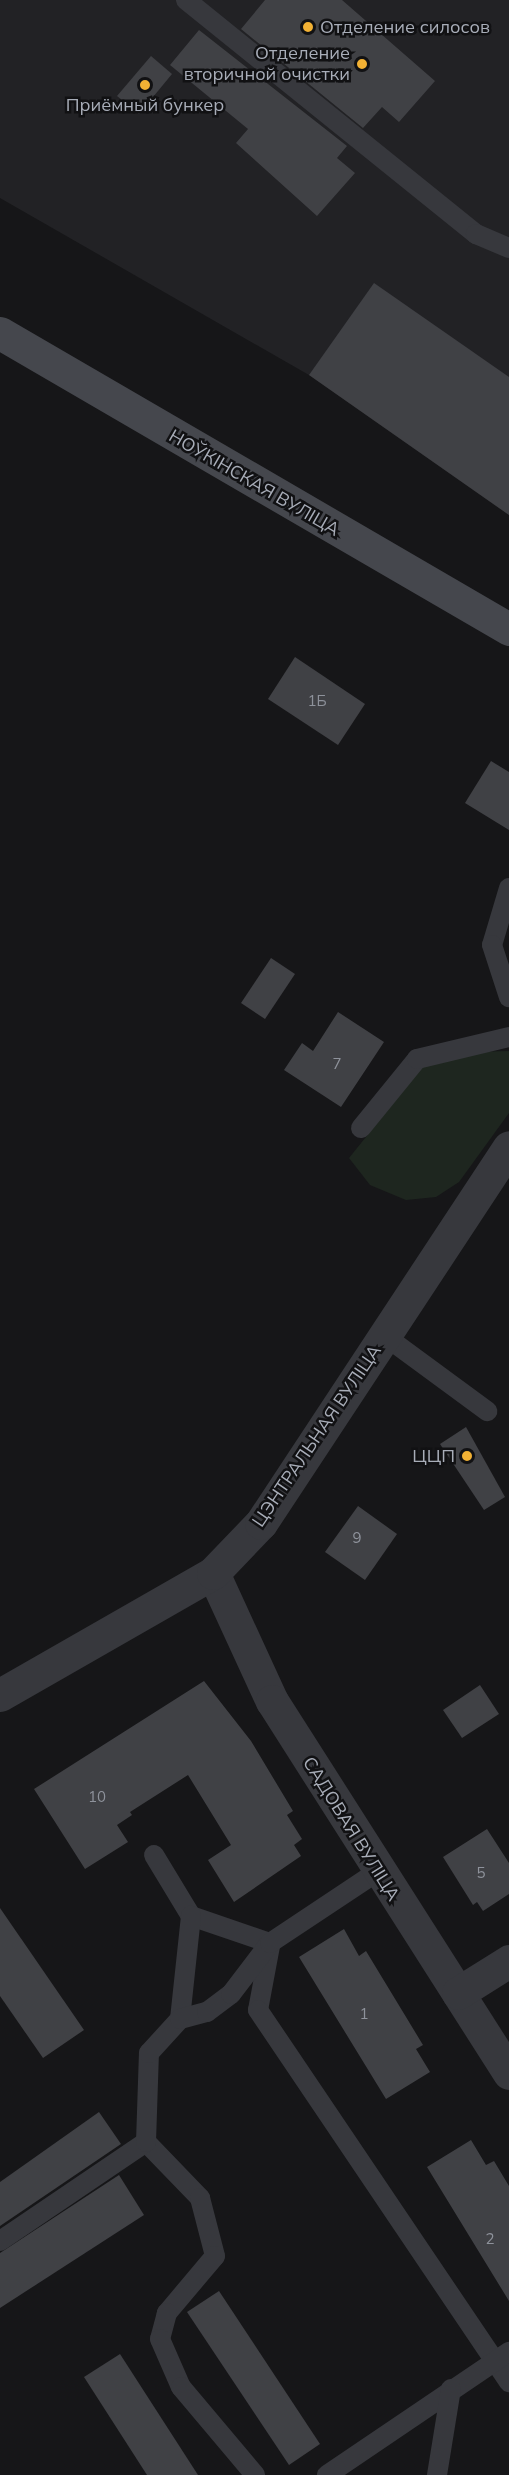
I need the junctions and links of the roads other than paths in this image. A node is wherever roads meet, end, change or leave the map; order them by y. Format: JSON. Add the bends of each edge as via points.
{"nodes":[{"id":1,"x":186,"y":0,"type":"edge"},
{"id":2,"x":509,"y":248,"type":"edge"},
{"id":3,"x":0,"y":333,"type":"edge"},
{"id":4,"x":509,"y":629,"type":"edge"},
{"id":5,"x":509,"y":888,"type":"edge"},
{"id":6,"x":509,"y":998,"type":"edge"},
{"id":7,"x":509,"y":1037,"type":"edge"},
{"id":8,"x":361,"y":1128,"type":"dead end"},
{"id":9,"x":509,"y":1147,"type":"edge"},
{"id":10,"x":385,"y":1336,"type":"junction"},
{"id":11,"x":487,"y":1411,"type":"dead end"},
{"id":12,"x":213,"y":1573,"type":"junction"},
{"id":13,"x":0,"y":1695,"type":"edge"},
{"id":14,"x":154,"y":1855,"type":"dead end"},
{"id":15,"x":377,"y":1872,"type":"junction"},
{"id":16,"x":191,"y":1916,"type":"junction"},
{"id":17,"x":270,"y":1943,"type":"junction"},
{"id":18,"x":509,"y":1961,"type":"edge"},
{"id":19,"x":458,"y":1993,"type":"junction"},
{"id":20,"x":180,"y":2019,"type":"junction"},
{"id":21,"x":509,"y":2073,"type":"edge"},
{"id":22,"x":146,"y":2142,"type":"junction"},
{"id":23,"x":0,"y":2241,"type":"edge"},
{"id":24,"x":502,"y":2355,"type":"edge"},
{"id":25,"x":509,"y":2382,"type":"edge"},
{"id":26,"x":451,"y":2390,"type":"junction"},
{"id":27,"x":255,"y":2475,"type":"edge"},
{"id":28,"x":327,"y":2475,"type":"edge"},
{"id":29,"x":437,"y":2475,"type":"edge"}],
"edges":[{"from":1,"to":2,"type":"lane","via":[[476,234]]},
{"from":3,"to":4,"type":"main road","name":"НОЎКІНСКАЯ ВУЛІЦА"},
{"from":5,"to":6,"type":"lane","via":[[492,945]]},
{"from":7,"to":8,"type":"lane","via":[[417,1059]]},
{"from":9,"to":10,"type":"street","name":"ЦЭНТРАЛЬНАЯ ВУЛІЦА"},
{"from":10,"to":11,"type":"lane"},
{"from":10,"to":12,"type":"street","name":"ЦЭНТРАЛЬНАЯ ВУЛІЦА","via":[[261,1523]]},
{"from":12,"to":13,"type":"street","name":"ЦЭНТРАЛЬНАЯ ВУЛІЦА"},
{"from":12,"to":15,"type":"street","name":"САДОВАЯ ВУЛІЦА","via":[[272,1701]]},
{"from":14,"to":16,"type":"lane"},
{"from":15,"to":17,"type":"lane"},
{"from":15,"to":19,"type":"street","name":"САДОВАЯ ВУЛІЦА"},
{"from":16,"to":17,"type":"lane"},
{"from":16,"to":20,"type":"lane"},
{"from":17,"to":20,"type":"lane","via":[[231,1994],[207,2012]]},
{"from":17,"to":24,"type":"lane","via":[[258,2010]]},
{"from":18,"to":19,"type":"street"},
{"from":19,"to":21,"type":"street","name":"САДОВАЯ ВУЛІЦА"},
{"from":20,"to":22,"type":"lane","via":[[148,2053]]},
{"from":22,"to":23,"type":"lane"},
{"from":22,"to":27,"type":"lane","via":[[200,2198],[215,2256],[167,2313],[160,2339],[181,2387]]},
{"from":24,"to":25,"type":"lane"},
{"from":24,"to":26,"type":"lane"},
{"from":26,"to":28,"type":"lane"},
{"from":26,"to":29,"type":"lane"}]}
